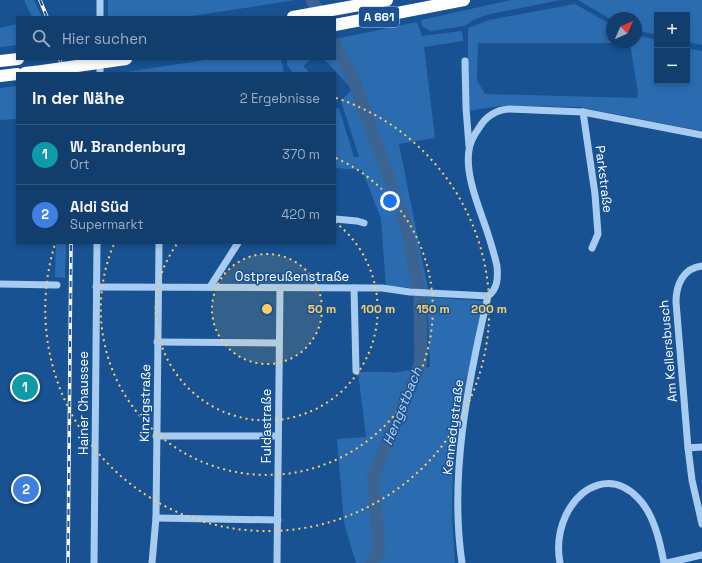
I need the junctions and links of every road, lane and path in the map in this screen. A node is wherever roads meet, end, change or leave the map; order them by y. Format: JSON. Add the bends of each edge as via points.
{"nodes":[{"id":1,"x":100,"y":0,"type":"edge"},
{"id":2,"x":387,"y":0,"type":"edge"},
{"id":3,"x":464,"y":0,"type":"edge"},
{"id":4,"x":100,"y":16,"type":"edge"},
{"id":5,"x":299,"y":16,"type":"edge"},
{"id":6,"x":336,"y":25,"type":"edge"},
{"id":7,"x":16,"y":59,"type":"edge"},
{"id":8,"x":100,"y":60,"type":"edge"},
{"id":9,"x":119,"y":60,"type":"edge"},
{"id":10,"x":0,"y":61,"type":"edge"},
{"id":11,"x":466,"y":61,"type":"dead end"},
{"id":12,"x":34,"y":72,"type":"edge"},
{"id":13,"x":100,"y":72,"type":"edge"},
{"id":14,"x":16,"y":74,"type":"edge"},
{"id":15,"x":0,"y":76,"type":"edge"},
{"id":16,"x":583,"y":112,"type":"junction"},
{"id":17,"x":702,"y":135,"type":"edge"},
{"id":18,"x":469,"y":148,"type":"junction"},
{"id":19,"x":336,"y":219,"type":"edge"},
{"id":20,"x":364,"y":223,"type":"dead end"},
{"id":21,"x":97,"y":244,"type":"edge"},
{"id":22,"x":159,"y":244,"type":"edge"},
{"id":23,"x":237,"y":244,"type":"edge"},
{"id":24,"x":592,"y":248,"type":"dead end"},
{"id":25,"x":702,"y":266,"type":"edge"},
{"id":26,"x":0,"y":284,"type":"edge"},
{"id":27,"x":57,"y":285,"type":"dead end"},
{"id":28,"x":96,"y":286,"type":"junction"},
{"id":29,"x":210,"y":287,"type":"junction"},
{"id":30,"x":159,"y":288,"type":"junction"},
{"id":31,"x":280,"y":288,"type":"junction"},
{"id":32,"x":354,"y":288,"type":"junction"},
{"id":33,"x":488,"y":296,"type":"junction"},
{"id":34,"x":157,"y":342,"type":"junction"},
{"id":35,"x":279,"y":343,"type":"junction"},
{"id":36,"x":356,"y":371,"type":"dead end"},
{"id":37,"x":156,"y":436,"type":"junction"},
{"id":38,"x":278,"y":436,"type":"junction"},
{"id":39,"x":702,"y":447,"type":"edge"},
{"id":40,"x":688,"y":448,"type":"junction"},
{"id":41,"x":156,"y":518,"type":"junction"},
{"id":42,"x":278,"y":520,"type":"junction"},
{"id":43,"x":702,"y":524,"type":"edge"},
{"id":44,"x":702,"y":555,"type":"edge"},
{"id":45,"x":94,"y":563,"type":"edge"},
{"id":46,"x":152,"y":563,"type":"edge"},
{"id":47,"x":277,"y":563,"type":"edge"},
{"id":48,"x":462,"y":563,"type":"edge"},
{"id":49,"x":560,"y":563,"type":"edge"},
{"id":50,"x":666,"y":563,"type":"edge"}],
"edges":[{"from":1,"to":4,"type":"street"},
{"from":2,"to":5,"type":"highway","number":"A 661"},
{"from":3,"to":6,"type":"highway","number":"A 661"},
{"from":7,"to":10,"type":"highway"},
{"from":8,"to":13,"type":"street"},
{"from":9,"to":12,"type":"highway","bridge":true},
{"from":11,"to":18,"type":"street","name":"Kennedystraße"},
{"from":14,"to":15,"type":"highway"},
{"from":16,"to":17,"type":"street"},
{"from":16,"to":18,"type":"street","via":[[509,109],[498,111],[489,115],[482,123]]},
{"from":16,"to":24,"type":"street","name":"Parkstraße","via":[[598,234]]},
{"from":18,"to":33,"type":"street","name":"Kennedystraße","via":[[470,176],[497,266],[495,289]]},
{"from":19,"to":20,"type":"street"},
{"from":21,"to":28,"type":"street","name":"Hainer Chaussee"},
{"from":22,"to":30,"type":"street","name":"Kinzigstraße"},
{"from":23,"to":29,"type":"street"},
{"from":25,"to":40,"type":"street","name":"Am Kellersbusch","via":[[686,273],[679,283],[676,294]]},
{"from":26,"to":27,"type":"street"},
{"from":28,"to":30,"type":"street","name":"Ostpreußenstraße"},
{"from":28,"to":45,"type":"street","name":"Hainer Chaussee"},
{"from":29,"to":30,"type":"street","name":"Ostpreußenstraße"},
{"from":29,"to":31,"type":"street","name":"Ostpreußenstraße"},
{"from":30,"to":34,"type":"street","name":"Kinzigstraße"},
{"from":31,"to":32,"type":"street","name":"Ostpreußenstraße"},
{"from":31,"to":35,"type":"street","name":"Fuldastraße"},
{"from":32,"to":33,"type":"street","name":"Ostpreußenstraße"},
{"from":32,"to":36,"type":"street"},
{"from":33,"to":48,"type":"street","name":"Kennedystraße","via":[[461,440],[458,531]]},
{"from":34,"to":35,"type":"street"},
{"from":34,"to":37,"type":"street","name":"Kinzigstraße"},
{"from":35,"to":38,"type":"street","name":"Fuldastraße"},
{"from":37,"to":38,"type":"street"},
{"from":37,"to":41,"type":"street","name":"Kinzigstraße"},
{"from":38,"to":42,"type":"street","name":"Fuldastraße"},
{"from":39,"to":40,"type":"street"},
{"from":40,"to":43,"type":"street","name":"Am Kellersbusch"},
{"from":41,"to":42,"type":"street"},
{"from":41,"to":46,"type":"street","name":"Kinzigstraße"},
{"from":42,"to":47,"type":"street","name":"Fuldastraße"},
{"from":44,"to":50,"type":"street"},
{"from":49,"to":50,"type":"street","via":[[559,539],[566,515],[584,492],[608,483],[626,488],[641,502],[654,527]]}]}
